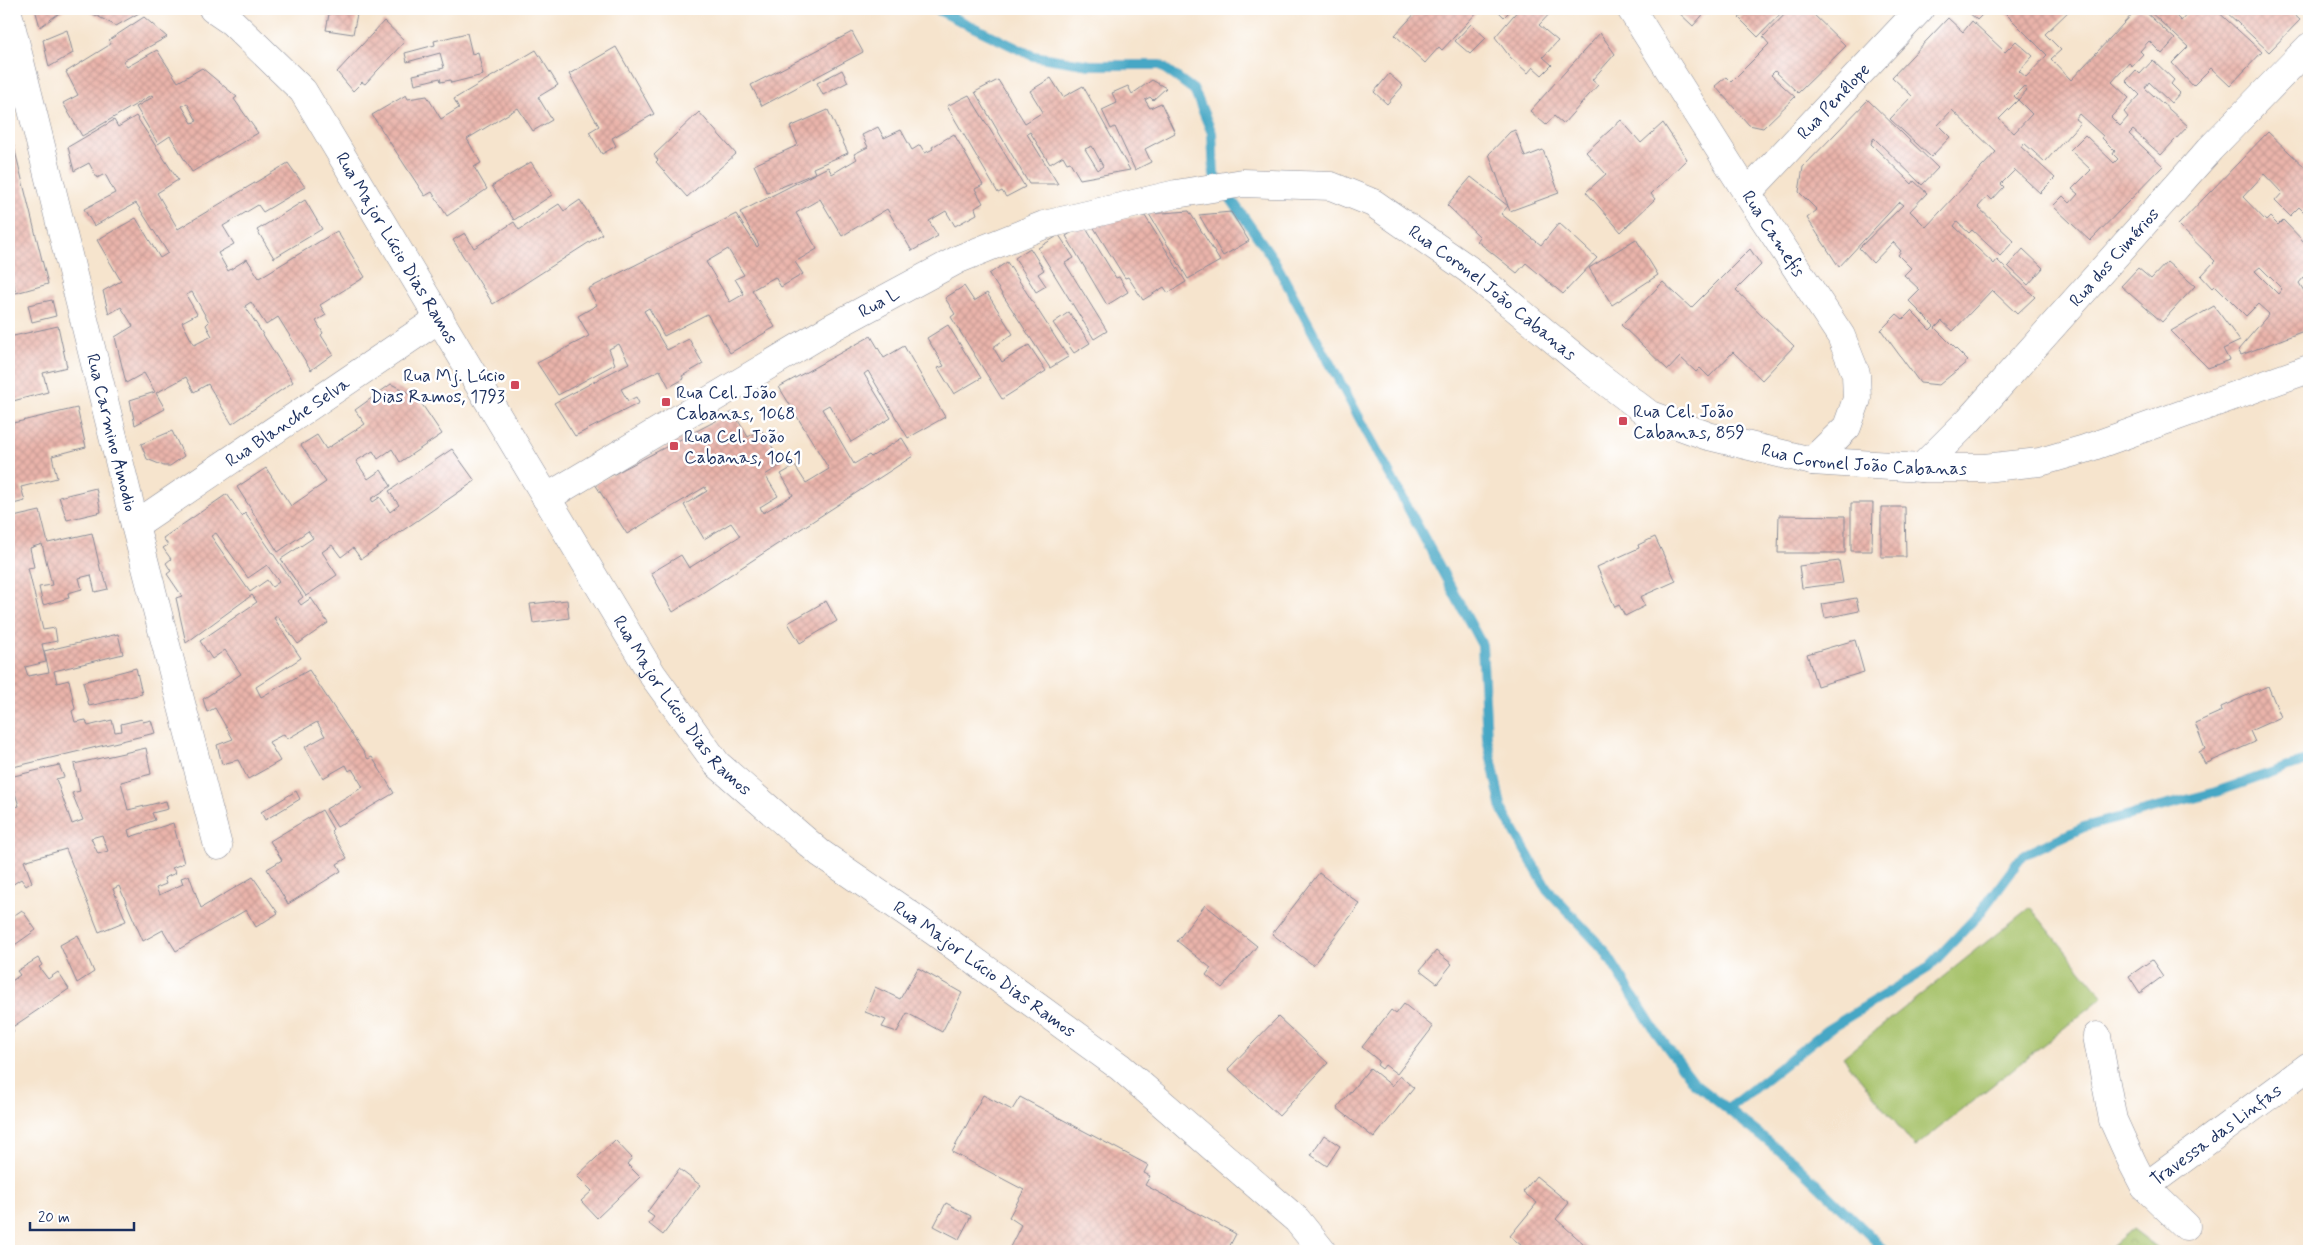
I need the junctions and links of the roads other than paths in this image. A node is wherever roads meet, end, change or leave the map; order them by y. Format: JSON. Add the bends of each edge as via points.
{"nodes":[{"id":1,"x":214,"y":9,"type":"edge"},
{"id":2,"x":1631,"y":9,"type":"edge"},
{"id":3,"x":1920,"y":9,"type":"edge"},
{"id":4,"x":9,"y":17,"type":"edge"},
{"id":5,"x":2309,"y":47,"type":"edge"},
{"id":6,"x":1243,"y":183,"type":"joint"},
{"id":7,"x":1747,"y":193,"type":"junction"},
{"id":8,"x":440,"y":318,"type":"junction"},
{"id":9,"x":2309,"y":369,"type":"edge"},
{"id":10,"x":1812,"y":462,"type":"junction"},
{"id":11,"x":1921,"y":468,"type":"junction"},
{"id":12,"x":546,"y":498,"type":"junction"},
{"id":13,"x":135,"y":525,"type":"junction"},
{"id":14,"x":218,"y":846,"type":"dead end"},
{"id":15,"x":2097,"y":1036,"type":"dead end"},
{"id":16,"x":2309,"y":1066,"type":"edge"},
{"id":17,"x":2145,"y":1187,"type":"junction"},
{"id":18,"x":2186,"y":1226,"type":"dead end"},
{"id":19,"x":1322,"y":1251,"type":"edge"}],
"edges":[{"from":1,"to":8,"type":"street","name":"Rua Major Lúcio Dias Ramos","via":[[304,90]]},
{"from":2,"to":7,"type":"street","name":"Rua Camefis"},
{"from":3,"to":7,"type":"street","name":"Rua Penélope"},
{"from":4,"to":13,"type":"street","name":"Rua Carmino Amodio"},
{"from":5,"to":11,"type":"street","name":"Rua dos Cimérios","via":[[2210,150],[1969,420]]},
{"from":6,"to":10,"type":"street","name":"Rua Coronel João Cabanas","via":[[1332,186],[1373,203],[1468,269],[1650,415],[1708,436]]},
{"from":6,"to":12,"type":"street","name":"Rua L","via":[[1197,190],[1044,225],[959,259],[830,328]]},
{"from":7,"to":10,"type":"street","name":"Rua Camefis","via":[[1841,336],[1856,374],[1858,398],[1847,427]]},
{"from":8,"to":12,"type":"street","name":"Rua Major Lúcio Dias Ramos"},
{"from":8,"to":13,"type":"street","name":"Rua Blanche Selva"},
{"from":9,"to":11,"type":"street","name":"Rua Coronel João Cabanas","via":[[2040,462],[1984,468]]},
{"from":10,"to":11,"type":"street","name":"Rua Coronel João Cabanas"},
{"from":12,"to":19,"type":"street","name":"Rua Major Lúcio Dias Ramos","via":[[652,674],[717,764],[820,853],[1120,1067],[1297,1220]]},
{"from":13,"to":14,"type":"street","name":"Rua Carmino Amodio"},
{"from":15,"to":17,"type":"street","name":"Travessa das Linfas","via":[[2113,1120]]},
{"from":16,"to":17,"type":"street","name":"Travessa das Linfas"},
{"from":17,"to":18,"type":"street","name":"Travessa das Linfas"}]}
